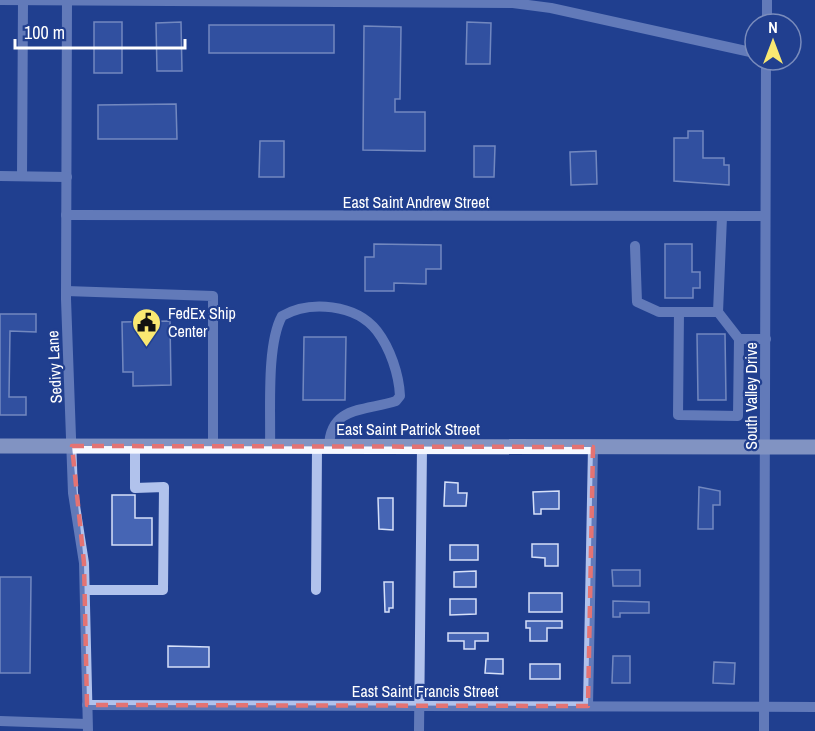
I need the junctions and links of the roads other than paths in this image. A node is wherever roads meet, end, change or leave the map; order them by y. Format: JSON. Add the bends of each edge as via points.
{"nodes":[{"id":1,"x":0,"y":0,"type":"edge"},
{"id":2,"x":23,"y":1,"type":"edge"},
{"id":3,"x":67,"y":1,"type":"edge"},
{"id":4,"x":743,"y":50,"type":"edge"},
{"id":5,"x":766,"y":72,"type":"edge"},
{"id":6,"x":0,"y":176,"type":"edge"},
{"id":7,"x":22,"y":176,"type":"junction"},
{"id":8,"x":67,"y":177,"type":"junction"},
{"id":9,"x":66,"y":215,"type":"junction"},
{"id":10,"x":765,"y":216,"type":"junction"},
{"id":11,"x":722,"y":217,"type":"junction"},
{"id":12,"x":635,"y":246,"type":"dead end"},
{"id":13,"x":66,"y":291,"type":"junction"},
{"id":14,"x":679,"y":312,"type":"junction"},
{"id":15,"x":718,"y":312,"type":"junction"},
{"id":16,"x":739,"y":339,"type":"junction"},
{"id":17,"x":766,"y":339,"type":"junction"},
{"id":18,"x":0,"y":446,"type":"edge"},
{"id":19,"x":72,"y":446,"type":"junction"},
{"id":20,"x":135,"y":446,"type":"junction"},
{"id":21,"x":213,"y":446,"type":"junction"},
{"id":22,"x":270,"y":447,"type":"junction"},
{"id":23,"x":323,"y":447,"type":"junction"},
{"id":24,"x":422,"y":447,"type":"junction"},
{"id":25,"x":593,"y":447,"type":"junction"},
{"id":26,"x":815,"y":447,"type":"edge"},
{"id":27,"x":766,"y":448,"type":"junction"},
{"id":28,"x":85,"y":590,"type":"junction"},
{"id":29,"x":316,"y":590,"type":"dead end"},
{"id":30,"x":87,"y":705,"type":"junction"},
{"id":31,"x":420,"y":706,"type":"junction"},
{"id":32,"x":588,"y":706,"type":"junction"},
{"id":33,"x":764,"y":707,"type":"junction"},
{"id":34,"x":815,"y":707,"type":"edge"},
{"id":35,"x":0,"y":721,"type":"edge"},
{"id":36,"x":88,"y":727,"type":"edge"},
{"id":37,"x":419,"y":731,"type":"edge"},
{"id":38,"x":764,"y":731,"type":"edge"}],
"edges":[{"from":1,"to":2,"type":"street"},
{"from":2,"to":3,"type":"street"},
{"from":2,"to":7,"type":"street"},
{"from":3,"to":4,"type":"street","via":[[513,3]]},
{"from":3,"to":8,"type":"street","name":"Sedivy Lane"},
{"from":5,"to":10,"type":"street","name":"South Valley Drive"},
{"from":6,"to":7,"type":"street"},
{"from":7,"to":8,"type":"street"},
{"from":8,"to":9,"type":"street","name":"Sedivy Lane"},
{"from":9,"to":11,"type":"street","name":"East Saint Andrew Street"},
{"from":9,"to":13,"type":"street","name":"Sedivy Lane"},
{"from":10,"to":11,"type":"street","name":"East Saint Andrew Street"},
{"from":10,"to":17,"type":"street","name":"South Valley Drive"},
{"from":11,"to":15,"type":"street"},
{"from":12,"to":14,"type":"street","via":[[637,302],[659,312]]},
{"from":13,"to":19,"type":"street","name":"Sedivy Lane"},
{"from":13,"to":21,"type":"street","via":[[213,296]]},
{"from":14,"to":15,"type":"street"},
{"from":14,"to":16,"type":"street","via":[[678,415],[738,416]]},
{"from":15,"to":16,"type":"street"},
{"from":16,"to":17,"type":"street"},
{"from":17,"to":27,"type":"street","name":"South Valley Drive"},
{"from":18,"to":19,"type":"main road","name":"East Saint Patrick Street"},
{"from":19,"to":20,"type":"main road","name":"East Saint Patrick Street"},
{"from":19,"to":28,"type":"street","name":"Sedivy Lane","via":[[73,493]]},
{"from":20,"to":21,"type":"main road","name":"East Saint Patrick Street"},
{"from":20,"to":28,"type":"street","via":[[135,488],[164,487],[163,590]]},
{"from":21,"to":22,"type":"main road","name":"East Saint Patrick Street"},
{"from":22,"to":23,"type":"main road","name":"East Saint Patrick Street"},
{"from":22,"to":23,"type":"street","via":[[277,326],[282,316],[309,306],[347,311],[377,331],[391,357],[400,389],[396,401],[350,412],[341,418]]},
{"from":23,"to":24,"type":"main road","name":"East Saint Patrick Street"},
{"from":23,"to":29,"type":"street"},
{"from":24,"to":25,"type":"main road","name":"East Saint Patrick Street"},
{"from":24,"to":31,"type":"street"},
{"from":25,"to":27,"type":"main road","name":"East Saint Patrick Street"},
{"from":25,"to":32,"type":"street"},
{"from":26,"to":27,"type":"main road","name":"East Saint Patrick Street"},
{"from":27,"to":33,"type":"street","name":"South Valley Drive"},
{"from":28,"to":30,"type":"street","name":"Sedivy Lane"},
{"from":30,"to":31,"type":"street","name":"East Saint Francis Street"},
{"from":30,"to":36,"type":"street","name":"Sedivy Lane"},
{"from":31,"to":32,"type":"street","name":"East Saint Francis Street"},
{"from":31,"to":37,"type":"street"},
{"from":32,"to":33,"type":"street","name":"East Saint Francis Street"},
{"from":33,"to":34,"type":"street","name":"East Saint Francis Street"},
{"from":33,"to":38,"type":"street","name":"South Valley Drive"},
{"from":35,"to":36,"type":"street"}]}
